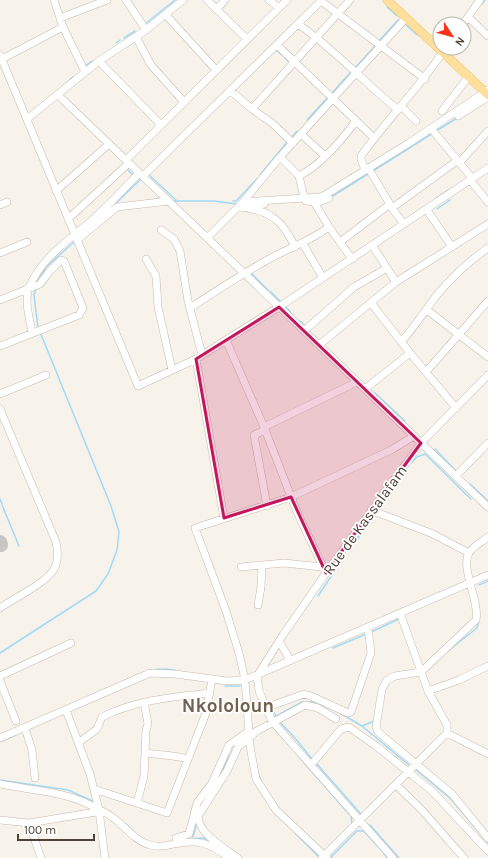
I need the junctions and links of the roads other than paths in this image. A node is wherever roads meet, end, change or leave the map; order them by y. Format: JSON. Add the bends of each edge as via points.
{"nodes":[{"id":1,"x":54,"y":0,"type":"edge"},
{"id":2,"x":107,"y":0,"type":"edge"},
{"id":3,"x":126,"y":0,"type":"edge"},
{"id":4,"x":183,"y":0,"type":"edge"},
{"id":5,"x":208,"y":0,"type":"edge"},
{"id":6,"x":225,"y":0,"type":"edge"},
{"id":7,"x":269,"y":0,"type":"edge"},
{"id":8,"x":287,"y":0,"type":"edge"},
{"id":9,"x":350,"y":0,"type":"edge"},
{"id":10,"x":387,"y":0,"type":"edge"},
{"id":11,"x":321,"y":1,"type":"edge"},
{"id":12,"x":477,"y":1,"type":"edge"},
{"id":13,"x":279,"y":8,"type":"junction"},
{"id":14,"x":217,"y":9,"type":"junction"},
{"id":15,"x":166,"y":15,"type":"junction"},
{"id":16,"x":337,"y":15,"type":"junction"},
{"id":17,"x":469,"y":16,"type":"edge"},
{"id":18,"x":60,"y":18,"type":"junction"},
{"id":19,"x":406,"y":18,"type":"junction"},
{"id":20,"x":472,"y":21,"type":"edge"},
{"id":21,"x":298,"y":24,"type":"junction"},
{"id":22,"x":64,"y":27,"type":"junction"},
{"id":23,"x":146,"y":30,"type":"junction"},
{"id":24,"x":488,"y":36,"type":"edge"},
{"id":25,"x":136,"y":37,"type":"junction"},
{"id":26,"x":316,"y":37,"type":"junction"},
{"id":27,"x":247,"y":39,"type":"junction"},
{"id":28,"x":432,"y":39,"type":"edge"},
{"id":29,"x":277,"y":45,"type":"junction"},
{"id":30,"x":382,"y":45,"type":"junction"},
{"id":31,"x":441,"y":56,"type":"edge"},
{"id":32,"x":451,"y":56,"type":"edge"},
{"id":33,"x":1,"y":57,"type":"edge"},
{"id":34,"x":99,"y":61,"type":"junction"},
{"id":35,"x":294,"y":62,"type":"junction"},
{"id":36,"x":216,"y":70,"type":"junction"},
{"id":37,"x":85,"y":72,"type":"junction"},
{"id":38,"x":356,"y":73,"type":"junction"},
{"id":39,"x":469,"y":76,"type":"junction"},
{"id":40,"x":425,"y":79,"type":"junction"},
{"id":41,"x":231,"y":91,"type":"junction"},
{"id":42,"x":488,"y":94,"type":"edge"},
{"id":43,"x":58,"y":95,"type":"junction"},
{"id":44,"x":332,"y":99,"type":"junction"},
{"id":45,"x":184,"y":102,"type":"junction"},
{"id":46,"x":252,"y":108,"type":"junction"},
{"id":47,"x":400,"y":108,"type":"junction"},
{"id":48,"x":442,"y":111,"type":"dead end"},
{"id":49,"x":27,"y":119,"type":"junction"},
{"id":50,"x":356,"y":121,"type":"junction"},
{"id":51,"x":416,"y":121,"type":"dead end"},
{"id":52,"x":161,"y":125,"type":"junction"},
{"id":53,"x":488,"y":131,"type":"edge"},
{"id":54,"x":434,"y":132,"type":"junction"},
{"id":55,"x":301,"y":134,"type":"junction"},
{"id":56,"x":374,"y":138,"type":"junction"},
{"id":57,"x":293,"y":143,"type":"junction"},
{"id":58,"x":109,"y":144,"type":"junction"},
{"id":59,"x":325,"y":156,"type":"junction"},
{"id":60,"x":280,"y":157,"type":"junction"},
{"id":61,"x":127,"y":161,"type":"junction"},
{"id":62,"x":459,"y":161,"type":"junction"},
{"id":63,"x":488,"y":168,"type":"edge"},
{"id":64,"x":368,"y":171,"type":"junction"},
{"id":65,"x":141,"y":175,"type":"junction"},
{"id":66,"x":299,"y":176,"type":"junction"},
{"id":67,"x":471,"y":179,"type":"junction"},
{"id":68,"x":56,"y":191,"type":"junction"},
{"id":69,"x":304,"y":197,"type":"junction"},
{"id":70,"x":169,"y":201,"type":"junction"},
{"id":71,"x":7,"y":202,"type":"dead end"},
{"id":72,"x":314,"y":202,"type":"junction"},
{"id":73,"x":488,"y":202,"type":"edge"},
{"id":74,"x":0,"y":205,"type":"edge"},
{"id":75,"x":242,"y":206,"type":"junction"},
{"id":76,"x":391,"y":206,"type":"junction"},
{"id":77,"x":427,"y":210,"type":"junction"},
{"id":78,"x":68,"y":219,"type":"junction"},
{"id":79,"x":404,"y":224,"type":"junction"},
{"id":80,"x":488,"y":224,"type":"edge"},
{"id":81,"x":329,"y":227,"type":"junction"},
{"id":82,"x":161,"y":230,"type":"dead end"},
{"id":83,"x":76,"y":237,"type":"junction"},
{"id":84,"x":207,"y":238,"type":"junction"},
{"id":85,"x":27,"y":242,"type":"dead end"},
{"id":86,"x":340,"y":242,"type":"junction"},
{"id":87,"x":303,"y":244,"type":"junction"},
{"id":88,"x":372,"y":245,"type":"junction"},
{"id":89,"x":295,"y":247,"type":"junction"},
{"id":90,"x":452,"y":247,"type":"junction"},
{"id":91,"x":488,"y":248,"type":"edge"},
{"id":92,"x":0,"y":253,"type":"edge"},
{"id":93,"x":146,"y":259,"type":"dead end"},
{"id":94,"x":352,"y":259,"type":"junction"},
{"id":95,"x":387,"y":268,"type":"junction"},
{"id":96,"x":244,"y":273,"type":"junction"},
{"id":97,"x":323,"y":278,"type":"junction"},
{"id":98,"x":396,"y":282,"type":"junction"},
{"id":99,"x":30,"y":288,"type":"junction"},
{"id":100,"x":0,"y":300,"type":"edge"},
{"id":101,"x":488,"y":301,"type":"edge"},
{"id":102,"x":371,"y":303,"type":"junction"},
{"id":103,"x":279,"y":307,"type":"junction"},
{"id":104,"x":190,"y":308,"type":"junction"},
{"id":105,"x":427,"y":310,"type":"junction"},
{"id":106,"x":304,"y":331,"type":"junction"},
{"id":107,"x":36,"y":332,"type":"junction"},
{"id":108,"x":459,"y":334,"type":"junction"},
{"id":109,"x":226,"y":340,"type":"junction"},
{"id":110,"x":401,"y":342,"type":"junction"},
{"id":111,"x":319,"y":345,"type":"junction"},
{"id":112,"x":0,"y":346,"type":"edge"},
{"id":113,"x":410,"y":353,"type":"junction"},
{"id":114,"x":199,"y":357,"type":"junction"},
{"id":115,"x":488,"y":357,"type":"edge"},
{"id":116,"x":172,"y":370,"type":"junction"},
{"id":117,"x":426,"y":372,"type":"junction"},
{"id":118,"x":488,"y":375,"type":"edge"},
{"id":119,"x":46,"y":376,"type":"dead end"},
{"id":120,"x":357,"y":382,"type":"junction"},
{"id":121,"x":365,"y":389,"type":"junction"},
{"id":122,"x":0,"y":394,"type":"edge"},
{"id":123,"x":456,"y":408,"type":"junction"},
{"id":124,"x":0,"y":409,"type":"edge"},
{"id":125,"x":265,"y":428,"type":"junction"},
{"id":126,"x":414,"y":436,"type":"junction"},
{"id":127,"x":421,"y":443,"type":"junction"},
{"id":128,"x":488,"y":443,"type":"edge"},
{"id":129,"x":456,"y":476,"type":"junction"},
{"id":130,"x":291,"y":497,"type":"junction"},
{"id":131,"x":487,"y":505,"type":"edge"},
{"id":132,"x":267,"y":506,"type":"junction"},
{"id":133,"x":371,"y":510,"type":"junction"},
{"id":134,"x":224,"y":518,"type":"junction"},
{"id":135,"x":488,"y":537,"type":"edge"},
{"id":136,"x":469,"y":553,"type":"junction"},
{"id":137,"x":262,"y":564,"type":"junction"},
{"id":138,"x":322,"y":566,"type":"junction"},
{"id":139,"x":241,"y":567,"type":"dead end"},
{"id":140,"x":326,"y":573,"type":"junction"},
{"id":141,"x":488,"y":575,"type":"edge"},
{"id":142,"x":470,"y":583,"type":"junction"},
{"id":143,"x":258,"y":605,"type":"dead end"},
{"id":144,"x":0,"y":608,"type":"edge"},
{"id":145,"x":400,"y":613,"type":"junction"},
{"id":146,"x":368,"y":627,"type":"junction"},
{"id":147,"x":279,"y":641,"type":"junction"},
{"id":148,"x":71,"y":643,"type":"dead end"},
{"id":149,"x":290,"y":660,"type":"junction"},
{"id":150,"x":488,"y":666,"type":"edge"},
{"id":151,"x":421,"y":672,"type":"junction"},
{"id":152,"x":0,"y":676,"type":"edge"},
{"id":153,"x":257,"y":676,"type":"junction"},
{"id":154,"x":212,"y":679,"type":"junction"},
{"id":155,"x":245,"y":680,"type":"junction"},
{"id":156,"x":0,"y":681,"type":"edge"},
{"id":157,"x":428,"y":691,"type":"junction"},
{"id":158,"x":210,"y":693,"type":"junction"},
{"id":159,"x":144,"y":702,"type":"junction"},
{"id":160,"x":265,"y":708,"type":"junction"},
{"id":161,"x":66,"y":710,"type":"junction"},
{"id":162,"x":336,"y":719,"type":"dead end"},
{"id":163,"x":271,"y":720,"type":"junction"},
{"id":164,"x":16,"y":721,"type":"dead end"},
{"id":165,"x":25,"y":728,"type":"junction"},
{"id":166,"x":249,"y":730,"type":"junction"},
{"id":167,"x":447,"y":733,"type":"junction"},
{"id":168,"x":0,"y":738,"type":"edge"},
{"id":169,"x":78,"y":743,"type":"junction"},
{"id":170,"x":145,"y":753,"type":"junction"},
{"id":171,"x":488,"y":754,"type":"edge"},
{"id":172,"x":188,"y":759,"type":"junction"},
{"id":173,"x":416,"y":764,"type":"junction"},
{"id":174,"x":311,"y":766,"type":"junction"},
{"id":175,"x":408,"y":772,"type":"junction"},
{"id":176,"x":35,"y":778,"type":"dead end"},
{"id":177,"x":0,"y":784,"type":"edge"},
{"id":178,"x":396,"y":785,"type":"junction"},
{"id":179,"x":94,"y":789,"type":"junction"},
{"id":180,"x":137,"y":803,"type":"junction"},
{"id":181,"x":99,"y":810,"type":"junction"},
{"id":182,"x":0,"y":820,"type":"edge"},
{"id":183,"x":360,"y":821,"type":"junction"},
{"id":184,"x":29,"y":823,"type":"junction"},
{"id":185,"x":487,"y":836,"type":"edge"},
{"id":186,"x":176,"y":838,"type":"dead end"},
{"id":187,"x":488,"y":851,"type":"edge"},
{"id":188,"x":324,"y":857,"type":"edge"},
{"id":189,"x":41,"y":858,"type":"edge"},
{"id":190,"x":105,"y":858,"type":"edge"},
{"id":191,"x":228,"y":858,"type":"edge"},
{"id":192,"x":238,"y":858,"type":"edge"},
{"id":193,"x":393,"y":858,"type":"edge"},
{"id":194,"x":464,"y":858,"type":"edge"}],
"edges":[{"from":1,"to":18,"type":"street"},
{"from":2,"to":18,"type":"street"},
{"from":3,"to":23,"type":"street"},
{"from":4,"to":15,"type":"street"},
{"from":5,"to":14,"type":"street"},
{"from":6,"to":14,"type":"street"},
{"from":7,"to":13,"type":"street"},
{"from":8,"to":13,"type":"street"},
{"from":9,"to":16,"type":"street"},
{"from":10,"to":19,"type":"main road"},
{"from":11,"to":16,"type":"street"},
{"from":11,"to":21,"type":"street"},
{"from":12,"to":17,"type":"street"},
{"from":13,"to":27,"type":"street"},
{"from":14,"to":27,"type":"street"},
{"from":15,"to":23,"type":"street"},
{"from":15,"to":36,"type":"street"},
{"from":16,"to":26,"type":"street"},
{"from":16,"to":30,"type":"street"},
{"from":18,"to":22,"type":"street"},
{"from":19,"to":28,"type":"main road"},
{"from":19,"to":30,"type":"street"},
{"from":20,"to":24,"type":"street"},
{"from":21,"to":26,"type":"street"},
{"from":21,"to":29,"type":"street"},
{"from":22,"to":33,"type":"street"},
{"from":22,"to":37,"type":"street"},
{"from":23,"to":25,"type":"street"},
{"from":25,"to":34,"type":"street"},
{"from":25,"to":45,"type":"street","via":[[154,68]]},
{"from":26,"to":35,"type":"street"},
{"from":26,"to":38,"type":"street"},
{"from":27,"to":36,"type":"street"},
{"from":29,"to":35,"type":"street"},
{"from":29,"to":41,"type":"street"},
{"from":30,"to":38,"type":"street"},
{"from":30,"to":40,"type":"street"},
{"from":31,"to":40,"type":"street"},
{"from":32,"to":39,"type":"main road"},
{"from":33,"to":49,"type":"street"},
{"from":34,"to":37,"type":"street"},
{"from":34,"to":52,"type":"street"},
{"from":35,"to":44,"type":"street"},
{"from":35,"to":46,"type":"street"},
{"from":36,"to":45,"type":"street"},
{"from":37,"to":43,"type":"street"},
{"from":38,"to":44,"type":"street"},
{"from":38,"to":47,"type":"street"},
{"from":39,"to":42,"type":"main road"},
{"from":39,"to":48,"type":"street"},
{"from":40,"to":47,"type":"street"},
{"from":41,"to":46,"type":"street"},
{"from":41,"to":65,"type":"street"},
{"from":42,"to":54,"type":"street"},
{"from":42,"to":64,"type":"street"},
{"from":43,"to":49,"type":"street"},
{"from":43,"to":58,"type":"street"},
{"from":44,"to":50,"type":"street"},
{"from":44,"to":55,"type":"street"},
{"from":45,"to":52,"type":"street"},
{"from":46,"to":57,"type":"street"},
{"from":47,"to":51,"type":"street"},
{"from":47,"to":56,"type":"street"},
{"from":49,"to":68,"type":"street"},
{"from":50,"to":56,"type":"street"},
{"from":50,"to":59,"type":"street"},
{"from":52,"to":61,"type":"street"},
{"from":53,"to":62,"type":"street"},
{"from":54,"to":62,"type":"street"},
{"from":54,"to":64,"type":"street"},
{"from":55,"to":57,"type":"street"},
{"from":55,"to":59,"type":"street"},
{"from":56,"to":64,"type":"street","via":[[361,156]]},
{"from":57,"to":60,"type":"street"},
{"from":58,"to":61,"type":"street"},
{"from":58,"to":68,"type":"street"},
{"from":59,"to":66,"type":"street"},
{"from":60,"to":66,"type":"street"},
{"from":60,"to":75,"type":"street"},
{"from":61,"to":65,"type":"street"},
{"from":61,"to":78,"type":"street"},
{"from":62,"to":67,"type":"street"},
{"from":62,"to":76,"type":"street"},
{"from":63,"to":67,"type":"street"},
{"from":64,"to":69,"type":"street","via":[[325,195]]},
{"from":64,"to":72,"type":"street","via":[[328,198]]},
{"from":64,"to":76,"type":"street"},
{"from":65,"to":70,"type":"street"},
{"from":65,"to":83,"type":"street"},
{"from":66,"to":69,"type":"street"},
{"from":67,"to":73,"type":"street"},
{"from":67,"to":77,"type":"street"},
{"from":68,"to":78,"type":"street"},
{"from":69,"to":75,"type":"street"},
{"from":70,"to":83,"type":"street","via":[[117,207]]},
{"from":70,"to":84,"type":"street"},
{"from":71,"to":74,"type":"street"},
{"from":72,"to":75,"type":"street","via":[[282,200]]},
{"from":72,"to":81,"type":"street"},
{"from":75,"to":84,"type":"street"},
{"from":75,"to":89,"type":"street","via":[[263,211],[276,218]]},
{"from":76,"to":79,"type":"street"},
{"from":76,"to":86,"type":"street"},
{"from":77,"to":79,"type":"street"},
{"from":77,"to":90,"type":"street"},
{"from":78,"to":83,"type":"street"},
{"from":79,"to":88,"type":"street"},
{"from":80,"to":90,"type":"street"},
{"from":81,"to":86,"type":"street"},
{"from":81,"to":87,"type":"street"},
{"from":82,"to":104,"type":"street","via":[[174,239],[180,250]]},
{"from":83,"to":99,"type":"street","via":[[46,261],[37,271]]},
{"from":83,"to":116,"type":"street","via":[[137,386]]},
{"from":84,"to":96,"type":"street"},
{"from":85,"to":92,"type":"street"},
{"from":86,"to":94,"type":"street"},
{"from":87,"to":89,"type":"street"},
{"from":87,"to":97,"type":"street"},
{"from":88,"to":94,"type":"street"},
{"from":88,"to":95,"type":"street"},
{"from":89,"to":96,"type":"street"},
{"from":90,"to":98,"type":"street"},
{"from":91,"to":105,"type":"street","via":[[450,280]]},
{"from":93,"to":116,"type":"street","via":[[156,276],[158,307]]},
{"from":94,"to":97,"type":"street"},
{"from":95,"to":98,"type":"street"},
{"from":95,"to":106,"type":"street","via":[[354,287]]},
{"from":96,"to":103,"type":"street"},
{"from":96,"to":104,"type":"street"},
{"from":97,"to":103,"type":"street"},
{"from":98,"to":102,"type":"street"},
{"from":99,"to":100,"type":"street"},
{"from":99,"to":107,"type":"street","via":[[27,306]]},
{"from":99,"to":107,"type":"street","via":[[40,284],[59,261],[64,261],[83,308],[79,315]]},
{"from":101,"to":108,"type":"street"},
{"from":102,"to":110,"type":"street"},
{"from":102,"to":111,"type":"street"},
{"from":103,"to":106,"type":"street"},
{"from":103,"to":109,"type":"street"},
{"from":104,"to":114,"type":"street"},
{"from":105,"to":108,"type":"street"},
{"from":105,"to":110,"type":"street"},
{"from":106,"to":111,"type":"street"},
{"from":107,"to":112,"type":"street"},
{"from":108,"to":115,"type":"street"},
{"from":108,"to":117,"type":"street"},
{"from":109,"to":114,"type":"street"},
{"from":109,"to":125,"type":"street"},
{"from":110,"to":113,"type":"street"},
{"from":111,"to":120,"type":"street"},
{"from":113,"to":117,"type":"street"},
{"from":113,"to":121,"type":"street"},
{"from":114,"to":116,"type":"street"},
{"from":114,"to":134,"type":"street"},
{"from":117,"to":123,"type":"street"},
{"from":118,"to":123,"type":"street","name":"Rue de Kassalafam"},
{"from":119,"to":122,"type":"street"},
{"from":120,"to":121,"type":"street"},
{"from":120,"to":125,"type":"street"},
{"from":121,"to":126,"type":"street"},
{"from":123,"to":127,"type":"street","name":"Rue de Kassalafam"},
{"from":124,"to":144,"type":"street","via":[[58,552],[57,561],[50,574]]},
{"from":125,"to":130,"type":"street"},
{"from":125,"to":132,"type":"street","via":[[254,435]]},
{"from":126,"to":127,"type":"street"},
{"from":126,"to":130,"type":"street","via":[[391,450]]},
{"from":127,"to":129,"type":"street"},
{"from":127,"to":133,"type":"street","name":"Rue de Kassalafam"},
{"from":128,"to":129,"type":"street"},
{"from":129,"to":131,"type":"street"},
{"from":130,"to":132,"type":"street"},
{"from":130,"to":138,"type":"street"},
{"from":132,"to":134,"type":"street"},
{"from":133,"to":136,"type":"street","via":[[440,537]]},
{"from":133,"to":140,"type":"street","name":"Rue de Kassalafam"},
{"from":134,"to":155,"type":"street","via":[[195,528],[235,638]]},
{"from":135,"to":136,"type":"street"},
{"from":136,"to":142,"type":"street","via":[[466,559]]},
{"from":137,"to":138,"type":"street"},
{"from":137,"to":139,"type":"street"},
{"from":137,"to":143,"type":"street"},
{"from":138,"to":140,"type":"street"},
{"from":140,"to":147,"type":"street","name":"Rue de Kassalafam"},
{"from":141,"to":142,"type":"street"},
{"from":142,"to":145,"type":"street"},
{"from":142,"to":151,"type":"street","via":[[477,609],[476,620]]},
{"from":145,"to":146,"type":"street"},
{"from":145,"to":151,"type":"street"},
{"from":146,"to":149,"type":"street"},
{"from":146,"to":160,"type":"street","via":[[371,653],[351,712],[348,713],[304,694]]},
{"from":147,"to":149,"type":"street"},
{"from":147,"to":153,"type":"street","name":"Rue de Kassalafam"},
{"from":148,"to":152,"type":"street"},
{"from":149,"to":153,"type":"street"},
{"from":150,"to":157,"type":"street","via":[[460,680]]},
{"from":151,"to":157,"type":"street"},
{"from":151,"to":173,"type":"street","via":[[395,676],[387,680],[382,689],[376,727],[378,732]]},
{"from":153,"to":155,"type":"street"},
{"from":153,"to":160,"type":"street"},
{"from":154,"to":155,"type":"street"},
{"from":154,"to":158,"type":"street"},
{"from":154,"to":161,"type":"street","via":[[175,674],[150,674]]},
{"from":155,"to":166,"type":"street"},
{"from":156,"to":164,"type":"street"},
{"from":157,"to":167,"type":"street","via":[[446,725]]},
{"from":158,"to":159,"type":"street","via":[[157,698]]},
{"from":158,"to":172,"type":"street","via":[[206,713]]},
{"from":159,"to":169,"type":"street","via":[[120,708],[102,717],[98,730]]},
{"from":159,"to":170,"type":"street","via":[[148,724]]},
{"from":160,"to":163,"type":"street"},
{"from":161,"to":165,"type":"street"},
{"from":161,"to":169,"type":"street"},
{"from":162,"to":163,"type":"street","via":[[318,708],[305,705]]},
{"from":163,"to":166,"type":"street"},
{"from":163,"to":174,"type":"street"},
{"from":165,"to":168,"type":"street"},
{"from":165,"to":176,"type":"street","via":[[32,750]]},
{"from":166,"to":186,"type":"street","via":[[229,745],[212,782],[197,804],[189,834]]},
{"from":166,"to":188,"type":"street","via":[[256,779],[267,799]]},
{"from":166,"to":192,"type":"street","via":[[198,816],[205,832]]},
{"from":167,"to":171,"type":"street"},
{"from":167,"to":173,"type":"street"},
{"from":169,"to":179,"type":"street"},
{"from":170,"to":172,"type":"street","via":[[174,755]]},
{"from":170,"to":180,"type":"street","via":[[144,776]]},
{"from":172,"to":180,"type":"street","via":[[167,813]]},
{"from":173,"to":175,"type":"street"},
{"from":173,"to":185,"type":"street","via":[[452,794]]},
{"from":174,"to":175,"type":"street","via":[[341,729],[349,727]]},
{"from":174,"to":183,"type":"street"},
{"from":175,"to":178,"type":"street"},
{"from":175,"to":187,"type":"street","via":[[439,798]]},
{"from":177,"to":181,"type":"street","via":[[67,796]]},
{"from":178,"to":183,"type":"street"},
{"from":178,"to":194,"type":"street"},
{"from":179,"to":180,"type":"street"},
{"from":179,"to":181,"type":"street"},
{"from":181,"to":184,"type":"street"},
{"from":181,"to":190,"type":"street"},
{"from":181,"to":191,"type":"street","via":[[150,845],[167,846],[196,841],[215,848]]},
{"from":182,"to":184,"type":"street"},
{"from":183,"to":188,"type":"street"},
{"from":183,"to":193,"type":"street"},
{"from":184,"to":189,"type":"street"}]}
